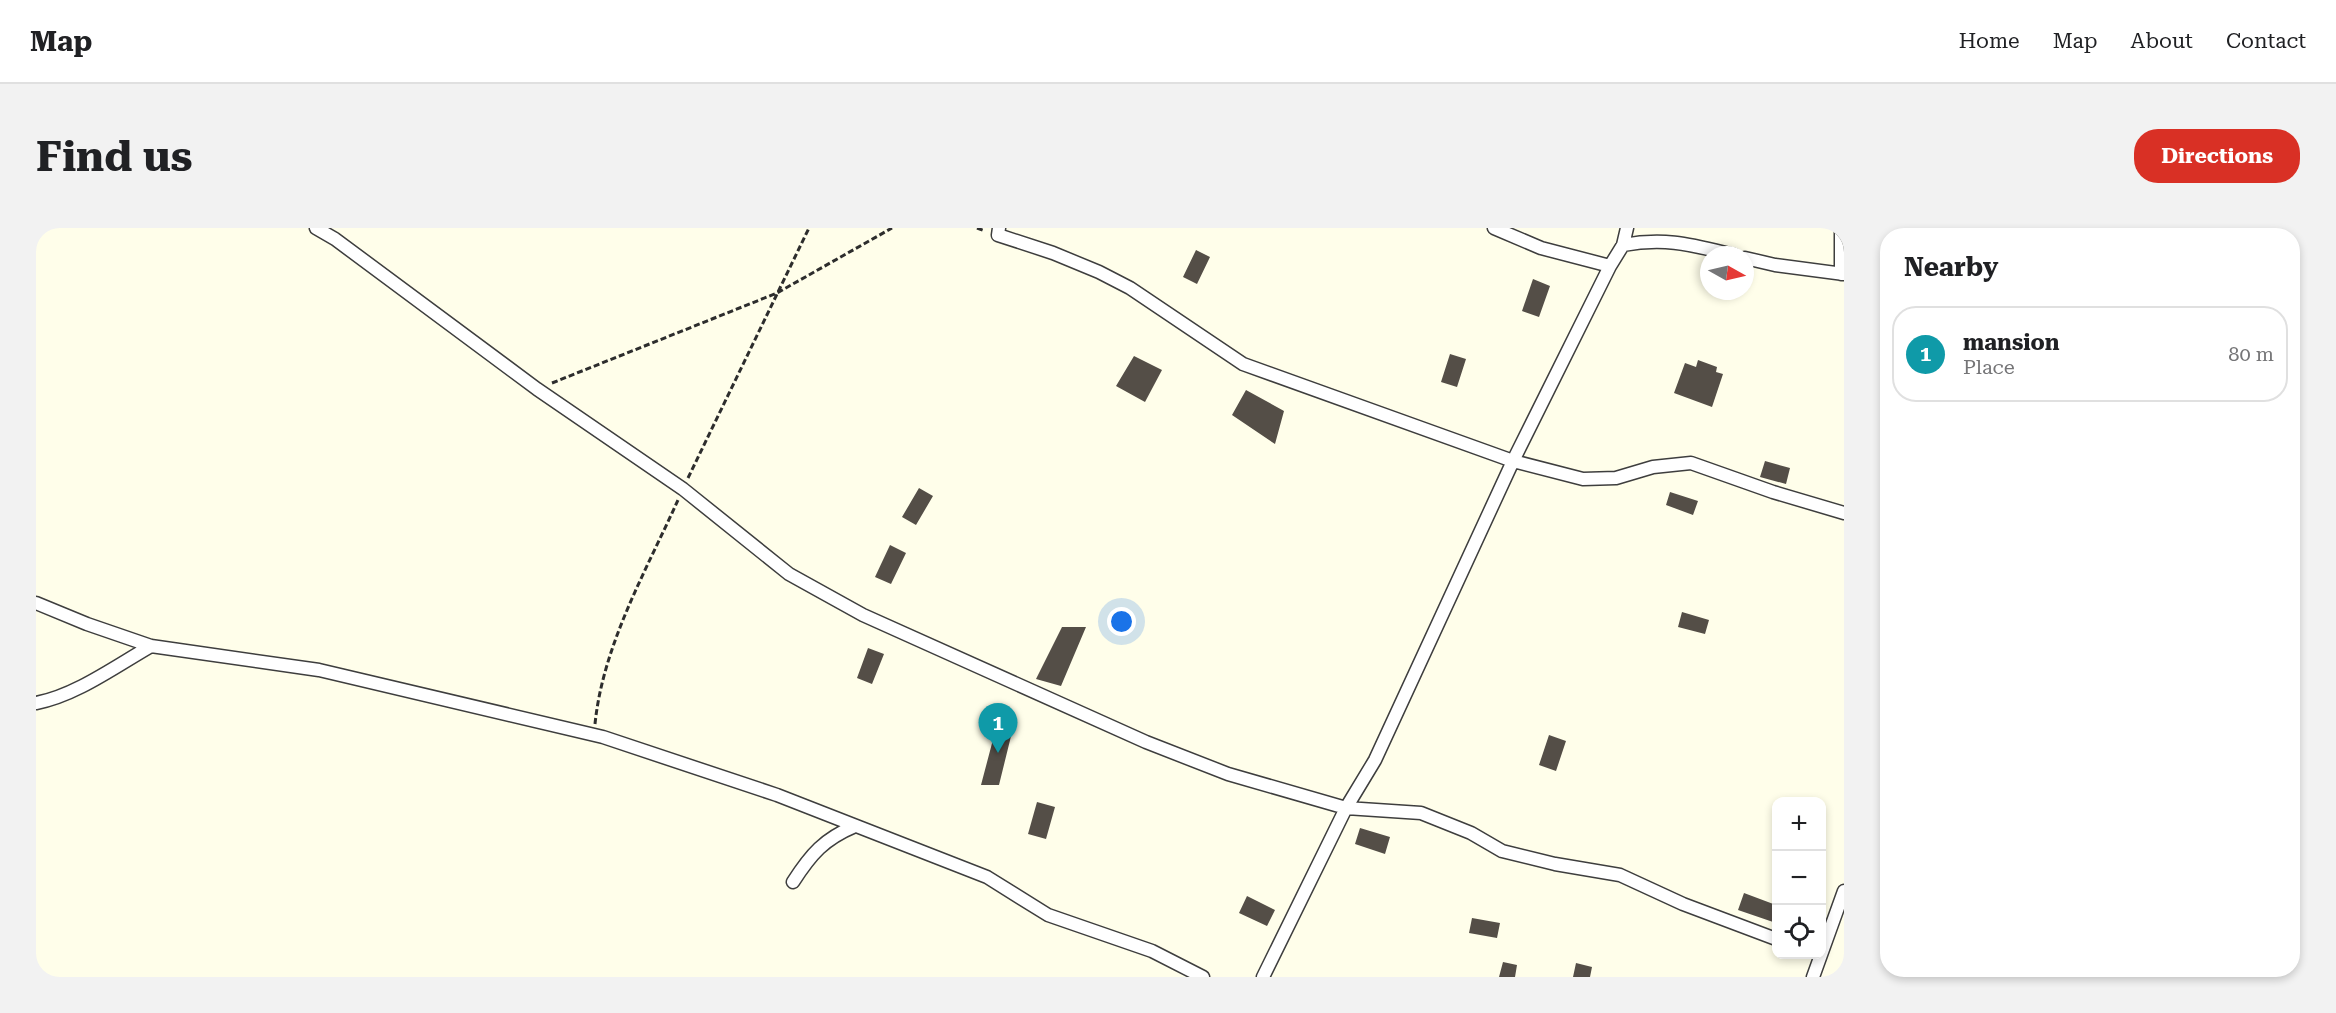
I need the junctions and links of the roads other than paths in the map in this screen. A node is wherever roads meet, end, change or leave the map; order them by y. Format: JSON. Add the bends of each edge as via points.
{"nodes":[{"id":1,"x":316,"y":228,"type":"edge"},
{"id":2,"x":999,"y":228,"type":"edge"},
{"id":3,"x":1494,"y":228,"type":"edge"},
{"id":4,"x":1627,"y":228,"type":"edge"},
{"id":5,"x":1841,"y":228,"type":"edge"},
{"id":6,"x":1623,"y":245,"type":"junction"},
{"id":7,"x":1700,"y":247,"type":"edge"},
{"id":8,"x":1754,"y":260,"type":"edge"},
{"id":9,"x":1610,"y":267,"type":"junction"},
{"id":10,"x":1842,"y":274,"type":"edge"},
{"id":11,"x":1513,"y":461,"type":"junction"},
{"id":12,"x":1844,"y":513,"type":"edge"},
{"id":13,"x":36,"y":603,"type":"edge"},
{"id":14,"x":151,"y":646,"type":"junction"},
{"id":15,"x":36,"y":703,"type":"edge"},
{"id":16,"x":1346,"y":808,"type":"junction"},
{"id":17,"x":855,"y":826,"type":"junction"},
{"id":18,"x":793,"y":882,"type":"dead end"},
{"id":19,"x":1844,"y":891,"type":"edge"},
{"id":20,"x":1772,"y":937,"type":"edge"},
{"id":21,"x":1826,"y":941,"type":"edge"},
{"id":22,"x":1819,"y":959,"type":"edge"},
{"id":23,"x":1203,"y":977,"type":"edge"},
{"id":24,"x":1263,"y":977,"type":"edge"},
{"id":25,"x":1813,"y":977,"type":"edge"}],
"edges":[{"from":1,"to":16,"type":"street","via":[[537,389],[683,489],[789,574],[862,615],[1146,742],[1228,774]]},
{"from":2,"to":11,"type":"street","via":[[998,235],[1053,253],[1130,288],[1243,364]]},
{"from":3,"to":9,"type":"street","via":[[1551,251]]},
{"from":4,"to":6,"type":"street"},
{"from":5,"to":10,"type":"street"},
{"from":6,"to":7,"type":"street","via":[[1648,240]]},
{"from":6,"to":9,"type":"street"},
{"from":8,"to":10,"type":"street"},
{"from":9,"to":11,"type":"street"},
{"from":11,"to":12,"type":"street","via":[[1583,479],[1616,478],[1653,467],[1691,463]]},
{"from":11,"to":16,"type":"street","via":[[1375,760]]},
{"from":13,"to":14,"type":"street"},
{"from":14,"to":15,"type":"street","via":[[53,700]]},
{"from":14,"to":17,"type":"street","via":[[319,670],[603,736]]},
{"from":16,"to":20,"type":"street","via":[[1421,813],[1471,833],[1502,851],[1620,875]]},
{"from":16,"to":24,"type":"street"},
{"from":17,"to":18,"type":"street","via":[[835,834],[817,849]]},
{"from":17,"to":23,"type":"street","via":[[987,878],[1048,915],[1152,951]]},
{"from":19,"to":21,"type":"street"},
{"from":22,"to":25,"type":"street"}]}
